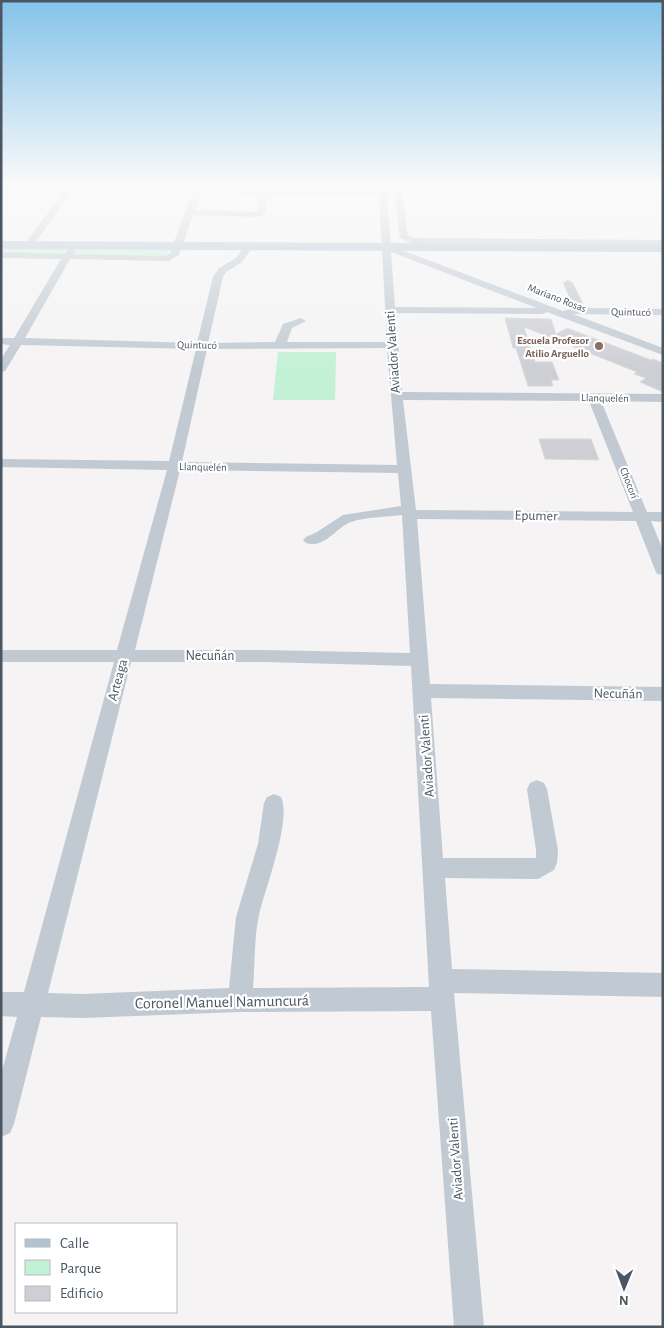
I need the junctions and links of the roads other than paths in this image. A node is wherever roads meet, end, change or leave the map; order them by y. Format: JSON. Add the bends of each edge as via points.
{"nodes":[{"id":1,"x":176,"y":246,"type":"edge"},
{"id":2,"x":73,"y":247,"type":"edge"},
{"id":3,"x":248,"y":247,"type":"joint"},
{"id":4,"x":386,"y":247,"type":"junction"},
{"id":5,"x":663,"y":248,"type":"edge"},
{"id":6,"x":1,"y":255,"type":"edge"},
{"id":7,"x":67,"y":257,"type":"junction"},
{"id":8,"x":568,"y":283,"type":"dead end"},
{"id":9,"x":390,"y":310,"type":"junction"},
{"id":10,"x":556,"y":311,"type":"junction"},
{"id":11,"x":581,"y":311,"type":"junction"},
{"id":12,"x":663,"y":312,"type":"edge"},
{"id":13,"x":301,"y":321,"type":"dead end"},
{"id":14,"x":1,"y":341,"type":"edge"},
{"id":15,"x":18,"y":342,"type":"junction"},
{"id":16,"x":393,"y":344,"type":"junction"},
{"id":17,"x":280,"y":345,"type":"junction"},
{"id":18,"x":203,"y":346,"type":"junction"},
{"id":19,"x":663,"y":352,"type":"edge"},
{"id":20,"x":1,"y":369,"type":"edge"},
{"id":21,"x":396,"y":396,"type":"junction"},
{"id":22,"x":594,"y":398,"type":"junction"},
{"id":23,"x":663,"y":398,"type":"edge"},
{"id":24,"x":1,"y":463,"type":"edge"},
{"id":25,"x":174,"y":467,"type":"junction"},
{"id":26,"x":404,"y":469,"type":"junction"},
{"id":27,"x":409,"y":512,"type":"junction"},
{"id":28,"x":642,"y":517,"type":"junction"},
{"id":29,"x":663,"y":517,"type":"edge"},
{"id":30,"x":310,"y":540,"type":"dead end"},
{"id":31,"x":663,"y":570,"type":"edge"},
{"id":32,"x":125,"y":655,"type":"junction"},
{"id":33,"x":1,"y":656,"type":"edge"},
{"id":34,"x":419,"y":660,"type":"junction"},
{"id":35,"x":422,"y":691,"type":"junction"},
{"id":36,"x":663,"y":694,"type":"edge"},
{"id":37,"x":537,"y":789,"type":"dead end"},
{"id":38,"x":274,"y":803,"type":"dead end"},
{"id":39,"x":434,"y":868,"type":"junction"},
{"id":40,"x":663,"y":985,"type":"edge"},
{"id":41,"x":442,"y":990,"type":"junction"},
{"id":42,"x":240,"y":1000,"type":"junction"},
{"id":43,"x":1,"y":1004,"type":"edge"},
{"id":44,"x":33,"y":1006,"type":"junction"},
{"id":45,"x":1,"y":1124,"type":"edge"},
{"id":46,"x":469,"y":1327,"type":"edge"}],
"edges":[{"from":1,"to":7,"type":"street","via":[[174,255],[161,260]]},
{"from":2,"to":7,"type":"street"},
{"from":3,"to":4,"type":"main road"},
{"from":3,"to":18,"type":"street","name":"Arteaga","via":[[239,260],[222,270],[218,277]]},
{"from":4,"to":5,"type":"main road"},
{"from":4,"to":9,"type":"street","name":"Aviador Valenti"},
{"from":4,"to":10,"type":"street","name":"Mariano Rosas"},
{"from":6,"to":7,"type":"street"},
{"from":7,"to":15,"type":"street"},
{"from":8,"to":11,"type":"street"},
{"from":9,"to":10,"type":"street","name":"Quintucó"},
{"from":9,"to":16,"type":"street","name":"Aviador Valenti"},
{"from":10,"to":11,"type":"street","name":"Quintucó"},
{"from":10,"to":19,"type":"street","name":"Mariano Rosas"},
{"from":11,"to":12,"type":"street","name":"Quintucó"},
{"from":13,"to":17,"type":"street","via":[[287,326]]},
{"from":14,"to":15,"type":"street","name":"Quintucó"},
{"from":15,"to":18,"type":"street","name":"Quintucó"},
{"from":15,"to":20,"type":"street"},
{"from":16,"to":17,"type":"street","name":"Quintucó"},
{"from":16,"to":21,"type":"street","name":"Aviador Valenti"},
{"from":17,"to":18,"type":"street","name":"Quintucó"},
{"from":18,"to":25,"type":"street","name":"Arteaga"},
{"from":21,"to":22,"type":"street","name":"Llanquelén"},
{"from":21,"to":26,"type":"street","name":"Aviador Valenti"},
{"from":22,"to":23,"type":"street","name":"Llanquelén"},
{"from":22,"to":28,"type":"street","name":"Chocorí"},
{"from":24,"to":25,"type":"street","name":"Llanquelén"},
{"from":25,"to":26,"type":"street","name":"Llanquelén"},
{"from":25,"to":32,"type":"street","name":"Arteaga"},
{"from":26,"to":27,"type":"street","name":"Aviador Valenti"},
{"from":27,"to":28,"type":"street","name":"Epumer"},
{"from":27,"to":30,"type":"street","name":"Epumer","via":[[348,518],[322,537]]},
{"from":27,"to":34,"type":"street","name":"Aviador Valenti"},
{"from":28,"to":29,"type":"street","name":"Epumer"},
{"from":28,"to":31,"type":"street","name":"Chocorí"},
{"from":32,"to":33,"type":"street","name":"Necuñán"},
{"from":32,"to":34,"type":"street","name":"Necuñán"},
{"from":32,"to":44,"type":"street","name":"Arteaga"},
{"from":34,"to":35,"type":"street","name":"Aviador Valenti"},
{"from":35,"to":36,"type":"street","name":"Necuñán"},
{"from":35,"to":39,"type":"street","name":"Aviador Valenti"},
{"from":37,"to":39,"type":"street","via":[[547,850],[546,863],[538,869]]},
{"from":38,"to":42,"type":"street","via":[[269,844],[247,917]]},
{"from":39,"to":41,"type":"street","name":"Aviador Valenti"},
{"from":40,"to":41,"type":"street","name":"Coronel Manuel Namuncurá"},
{"from":41,"to":42,"type":"street","name":"Coronel Manuel Namuncurá"},
{"from":41,"to":46,"type":"street","name":"Aviador Valenti"},
{"from":42,"to":44,"type":"street","name":"Coronel Manuel Namuncurá"},
{"from":43,"to":44,"type":"street","name":"Coronel Manuel Namuncurá"},
{"from":44,"to":45,"type":"street","name":"Arteaga"}]}
